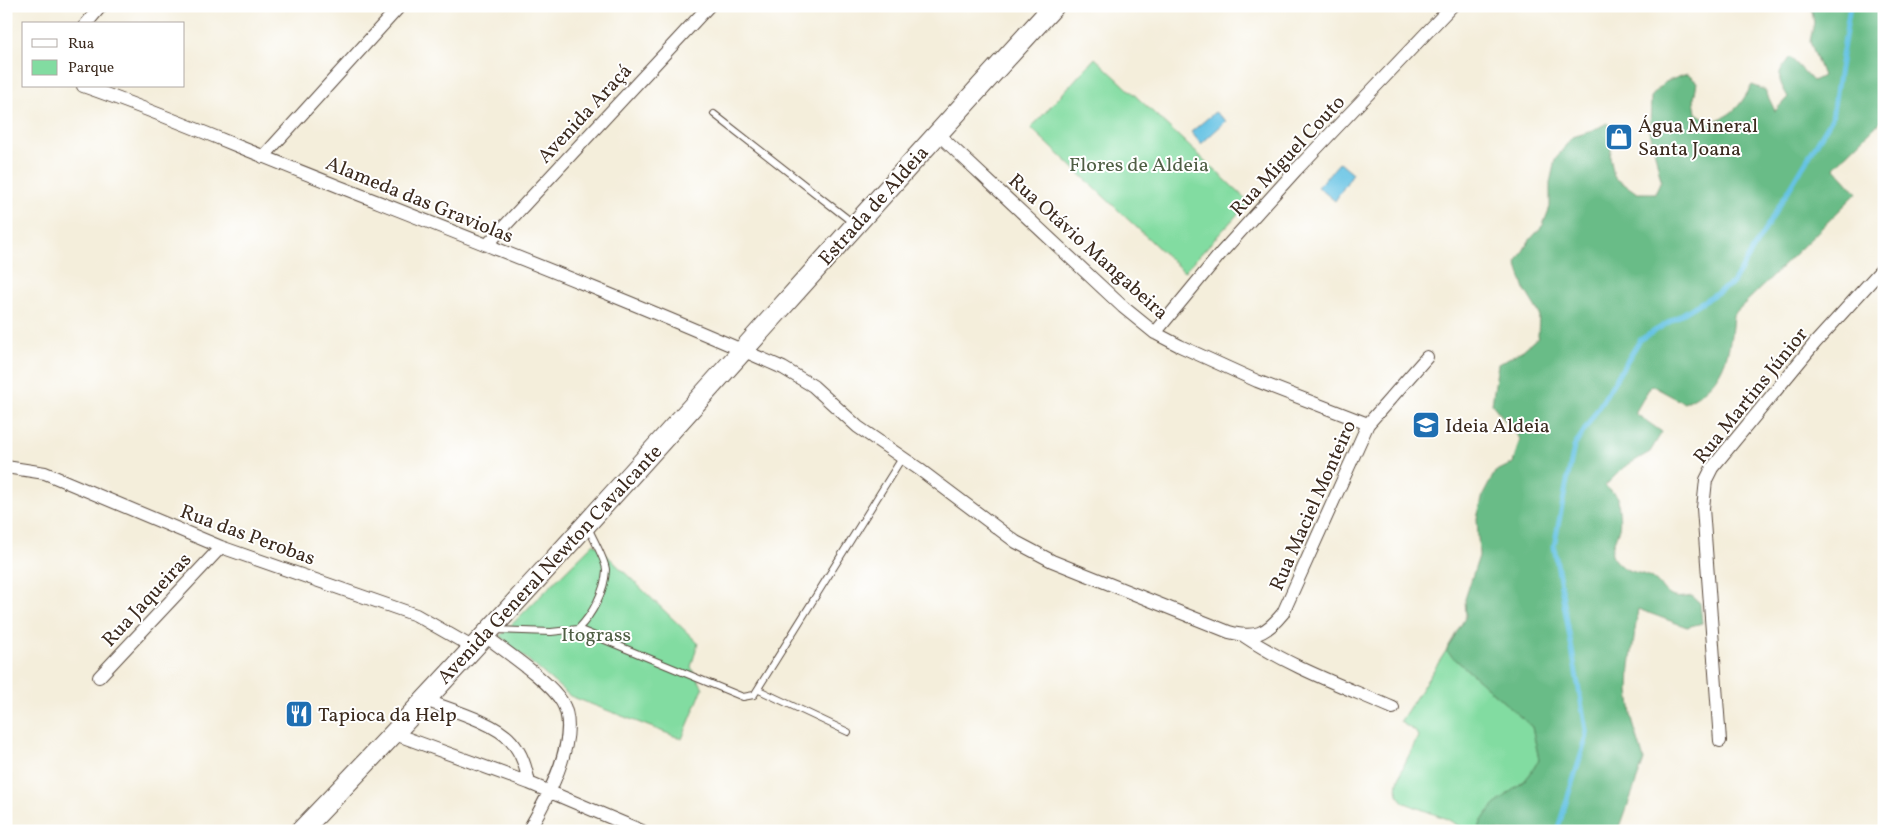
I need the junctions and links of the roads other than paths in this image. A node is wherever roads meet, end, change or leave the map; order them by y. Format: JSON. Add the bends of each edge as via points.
{"nodes":[{"id":1,"x":101,"y":6,"type":"edge"},
{"id":2,"x":400,"y":6,"type":"edge"},
{"id":3,"x":709,"y":6,"type":"edge"},
{"id":4,"x":1054,"y":6,"type":"edge"},
{"id":5,"x":1452,"y":6,"type":"edge"},
{"id":6,"x":88,"y":22,"type":"edge"},
{"id":7,"x":89,"y":88,"type":"edge"},
{"id":8,"x":714,"y":114,"type":"dead end"},
{"id":9,"x":936,"y":133,"type":"junction"},
{"id":10,"x":263,"y":157,"type":"junction"},
{"id":11,"x":856,"y":224,"type":"junction"},
{"id":12,"x":487,"y":245,"type":"junction"},
{"id":13,"x":1884,"y":267,"type":"edge"},
{"id":14,"x":1154,"y":333,"type":"junction"},
{"id":15,"x":741,"y":350,"type":"junction"},
{"id":16,"x":1427,"y":357,"type":"dead end"},
{"id":17,"x":694,"y":406,"type":"joint"},
{"id":18,"x":1368,"y":424,"type":"junction"},
{"id":19,"x":902,"y":458,"type":"junction"},
{"id":20,"x":6,"y":467,"type":"edge"},
{"id":21,"x":586,"y":523,"type":"junction"},
{"id":22,"x":221,"y":547,"type":"junction"},
{"id":23,"x":578,"y":629,"type":"junction"},
{"id":24,"x":1244,"y":636,"type":"junction"},
{"id":25,"x":481,"y":637,"type":"junction"},
{"id":26,"x":99,"y":677,"type":"dead end"},
{"id":27,"x":759,"y":690,"type":"junction"},
{"id":28,"x":425,"y":700,"type":"junction"},
{"id":29,"x":1394,"y":708,"type":"dead end"},
{"id":30,"x":848,"y":732,"type":"dead end"},
{"id":31,"x":395,"y":734,"type":"junction"},
{"id":32,"x":1720,"y":741,"type":"dead end"},
{"id":33,"x":529,"y":783,"type":"junction"},
{"id":34,"x":551,"y":792,"type":"junction"},
{"id":35,"x":301,"y":831,"type":"edge"},
{"id":36,"x":528,"y":831,"type":"edge"},
{"id":37,"x":642,"y":831,"type":"edge"}],
"edges":[{"from":1,"to":6,"type":"street"},
{"from":2,"to":10,"type":"street"},
{"from":3,"to":12,"type":"street","name":"Avenida Araçá"},
{"from":4,"to":9,"type":"main road","name":"Estrada de Aldeia"},
{"from":5,"to":14,"type":"street","name":"Rua Miguel Couto","via":[[1296,170]]},
{"from":7,"to":10,"type":"street","name":"Alameda das Graviolas"},
{"from":8,"to":11,"type":"lane"},
{"from":9,"to":11,"type":"main road","name":"Estrada de Aldeia"},
{"from":9,"to":14,"type":"street","name":"Rua Otávio Mangabeira"},
{"from":10,"to":12,"type":"street","name":"Alameda das Graviolas"},
{"from":11,"to":15,"type":"main road","name":"Estrada de Aldeia"},
{"from":12,"to":15,"type":"street","name":"Alameda das Graviolas"},
{"from":13,"to":32,"type":"street","name":"Rua Martins Júnior","via":[[1815,344],[1712,468],[1706,480],[1704,508]]},
{"from":14,"to":18,"type":"street","name":"Rua Otávio Mangabeira","via":[[1257,381]]},
{"from":15,"to":17,"type":"main road","name":"Estrada de Aldeia"},
{"from":15,"to":19,"type":"street","name":"Alameda das Graviolas","via":[[799,376],[858,427]]},
{"from":16,"to":18,"type":"street","name":"Rua Maciel Monteiro"},
{"from":17,"to":21,"type":"main road","name":"Avenida General Newton Cavalcante"},
{"from":18,"to":24,"type":"street","name":"Rua Maciel Monteiro","via":[[1290,599],[1274,624],[1255,636]]},
{"from":19,"to":24,"type":"street","name":"Alameda das Graviolas","via":[[1016,542],[1035,552]]},
{"from":19,"to":27,"type":"lane"},
{"from":20,"to":22,"type":"street","name":"Rua das Perobas","via":[[45,473]]},
{"from":21,"to":23,"type":"lane","via":[[606,569],[600,594],[589,618]]},
{"from":21,"to":25,"type":"main road","name":"Avenida General Newton Cavalcante"},
{"from":22,"to":25,"type":"street","name":"Rua das Perobas"},
{"from":22,"to":26,"type":"street","name":"Rua Jaqueiras"},
{"from":23,"to":25,"type":"lane"},
{"from":23,"to":27,"type":"lane","via":[[743,697],[754,695]]},
{"from":24,"to":29,"type":"street","name":"Alameda das Graviolas","via":[[1293,665]]},
{"from":25,"to":28,"type":"main road","name":"Avenida General Newton Cavalcante"},
{"from":25,"to":34,"type":"street","name":"Rua das Perobas","via":[[552,689],[566,709],[567,737]]},
{"from":27,"to":30,"type":"lane"},
{"from":28,"to":31,"type":"main road","name":"Avenida General Newton Cavalcante"},
{"from":28,"to":33,"type":"street","via":[[482,723],[510,740],[520,753]]},
{"from":31,"to":33,"type":"street"},
{"from":31,"to":35,"type":"main road","name":"Avenida General Newton Cavalcante"},
{"from":33,"to":34,"type":"street"},
{"from":34,"to":36,"type":"street","name":"Rua das Perobas"},
{"from":34,"to":37,"type":"street"}]}
